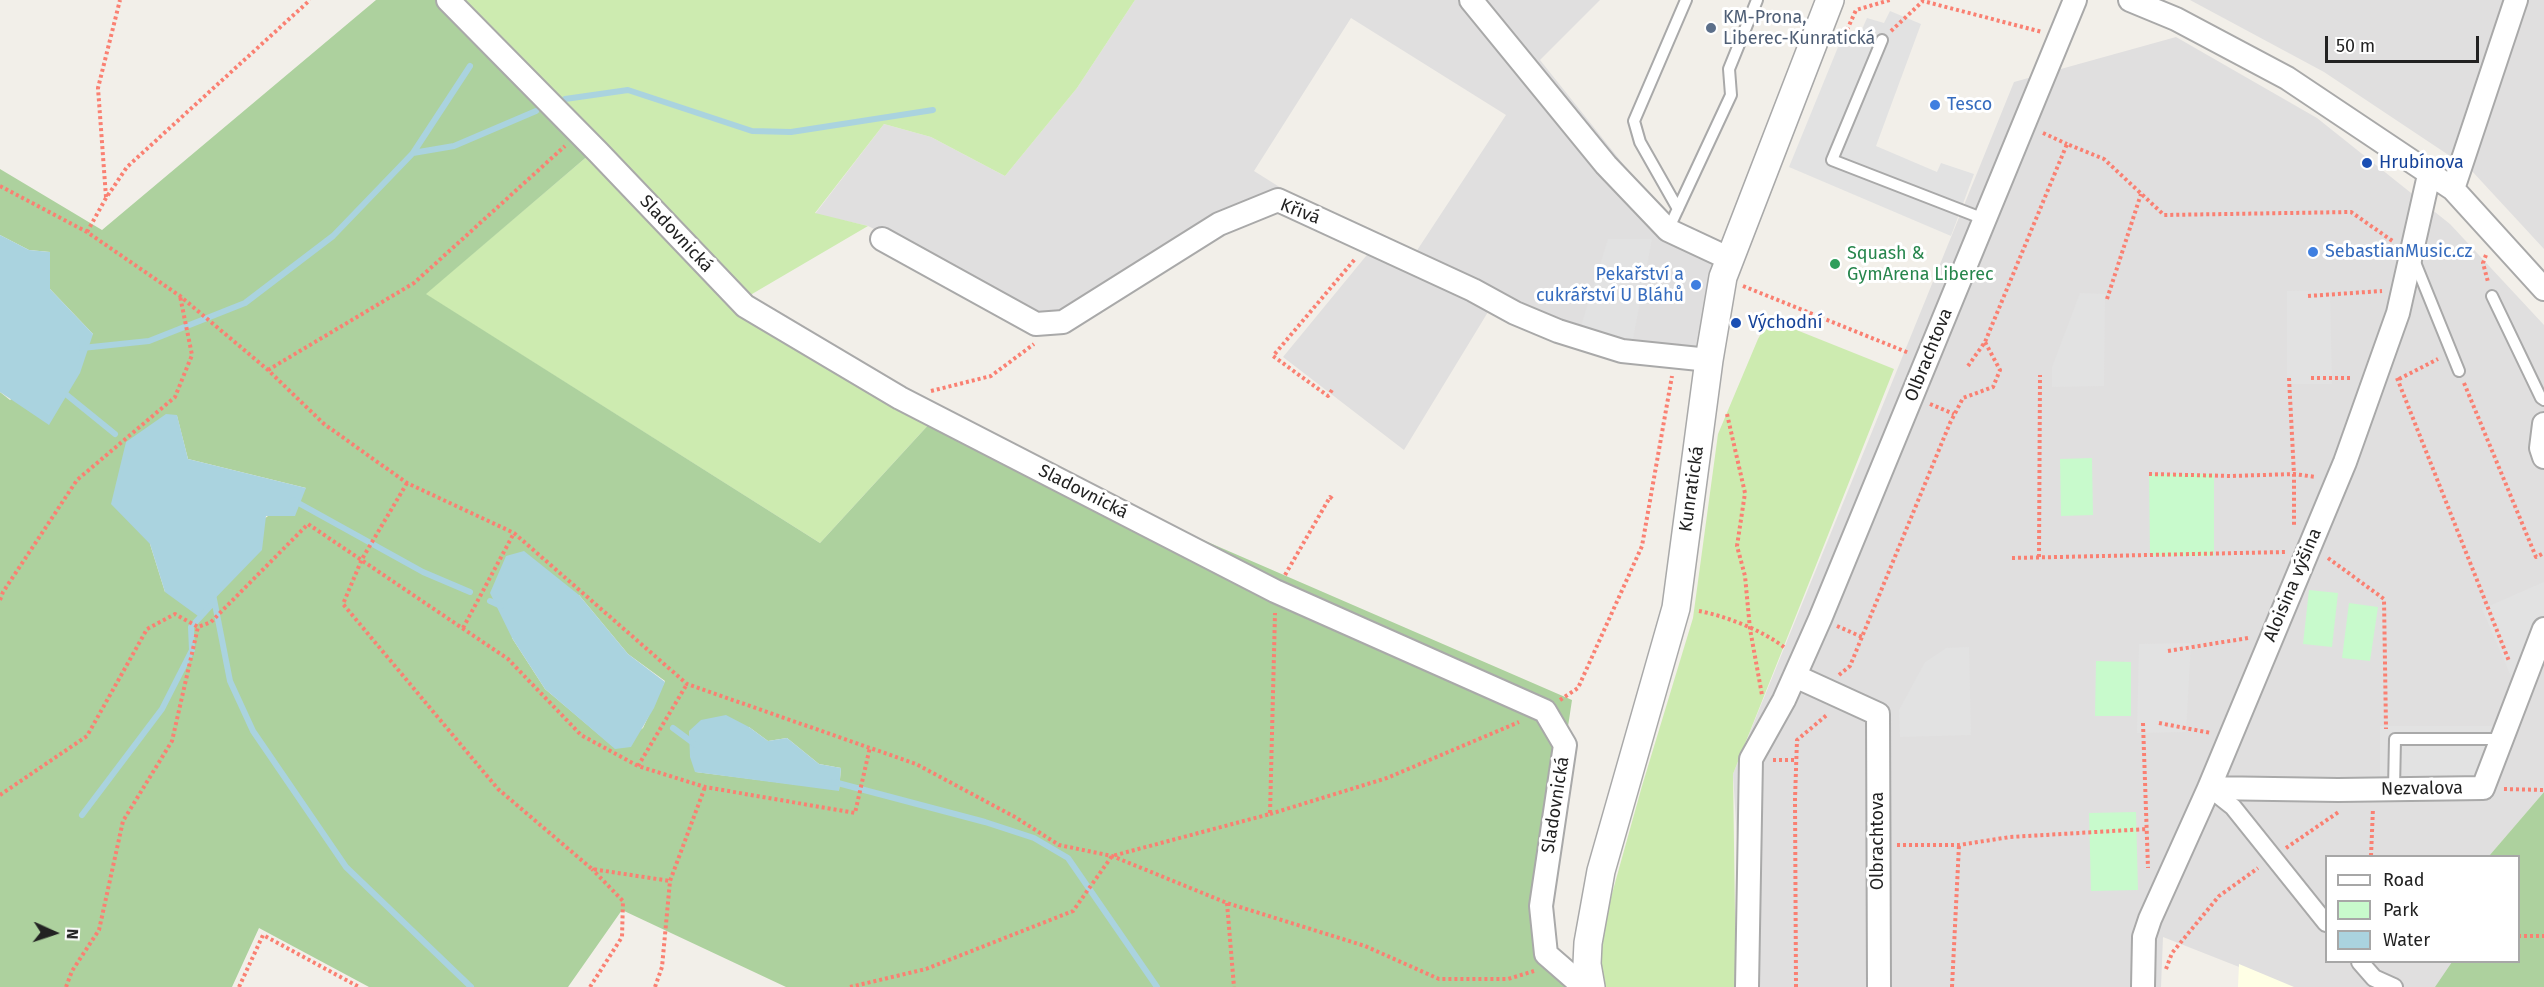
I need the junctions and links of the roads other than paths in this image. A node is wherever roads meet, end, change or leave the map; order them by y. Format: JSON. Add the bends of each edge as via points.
{"nodes":[{"id":1,"x":448,"y":0,"type":"edge"},
{"id":2,"x":1471,"y":0,"type":"edge"},
{"id":3,"x":1686,"y":0,"type":"edge"},
{"id":4,"x":1757,"y":0,"type":"edge"},
{"id":5,"x":1830,"y":0,"type":"edge"},
{"id":6,"x":2075,"y":0,"type":"edge"},
{"id":7,"x":2130,"y":0,"type":"edge"},
{"id":8,"x":2516,"y":0,"type":"edge"},
{"id":9,"x":1882,"y":40,"type":"road end"},
{"id":10,"x":2429,"y":175,"type":"junction"},
{"id":11,"x":2453,"y":189,"type":"junction"},
{"id":12,"x":1678,"y":209,"type":"junction"},
{"id":13,"x":1984,"y":219,"type":"junction"},
{"id":14,"x":1668,"y":230,"type":"junction"},
{"id":15,"x":882,"y":239,"type":"dead end"},
{"id":16,"x":2411,"y":254,"type":"junction"},
{"id":17,"x":1727,"y":268,"type":"junction"},
{"id":18,"x":2544,"y":289,"type":"edge"},
{"id":19,"x":2492,"y":296,"type":"road end"},
{"id":20,"x":1709,"y":360,"type":"junction"},
{"id":21,"x":2459,"y":371,"type":"road end"},
{"id":22,"x":2544,"y":400,"type":"edge"},
{"id":23,"x":2544,"y":424,"type":"edge"},
{"id":24,"x":2544,"y":457,"type":"edge"},
{"id":25,"x":2542,"y":642,"type":"edge"},
{"id":26,"x":1799,"y":669,"type":"junction"},
{"id":27,"x":2502,"y":740,"type":"junction"},
{"id":28,"x":2209,"y":788,"type":"junction"},
{"id":29,"x":2384,"y":789,"type":"junction"},
{"id":30,"x":2325,"y":921,"type":"edge"},
{"id":31,"x":2361,"y":963,"type":"edge"},
{"id":32,"x":1584,"y":987,"type":"edge"},
{"id":33,"x":1591,"y":987,"type":"edge"},
{"id":34,"x":1747,"y":987,"type":"edge"},
{"id":35,"x":1879,"y":987,"type":"edge"},
{"id":36,"x":2143,"y":987,"type":"edge"},
{"id":37,"x":2394,"y":987,"type":"edge"}],
"edges":[{"from":1,"to":32,"type":"street","name":"Sladovnická","via":[[745,306],[900,398],[1275,591],[1545,711],[1565,745],[1541,906],[1546,954]]},
{"from":2,"to":14,"type":"street","via":[[1606,165]]},
{"from":3,"to":12,"type":"lane","via":[[1634,121],[1640,142]]},
{"from":4,"to":12,"type":"lane","via":[[1729,69],[1731,95]]},
{"from":5,"to":17,"type":"street","name":"Kunratická"},
{"from":6,"to":13,"type":"street","name":"Olbrachtova"},
{"from":7,"to":10,"type":"street","via":[[2176,19],[2287,78]]},
{"from":8,"to":11,"type":"street"},
{"from":9,"to":13,"type":"lane","via":[[1833,160]]},
{"from":10,"to":11,"type":"street"},
{"from":10,"to":16,"type":"street","name":"Aloisina výšina"},
{"from":11,"to":18,"type":"street"},
{"from":12,"to":14,"type":"lane"},
{"from":13,"to":26,"type":"street","name":"Olbrachtova"},
{"from":14,"to":17,"type":"street"},
{"from":15,"to":20,"type":"street","name":"Křivá","via":[[1036,324],[1063,322],[1219,224],[1278,200],[1558,331],[1622,351]]},
{"from":16,"to":21,"type":"lane"},
{"from":16,"to":28,"type":"street","name":"Aloisina výšina","via":[[2398,313],[2338,479],[2303,551]]},
{"from":17,"to":20,"type":"street","name":"Kunratická"},
{"from":19,"to":22,"type":"lane"},
{"from":20,"to":33,"type":"street","name":"Kunratická","via":[[1676,608],[1601,871],[1588,943]]},
{"from":23,"to":24,"type":"street"},
{"from":25,"to":27,"type":"street","name":"Nezvalova"},
{"from":26,"to":34,"type":"street","name":"Olbrachtova","via":[[1751,759]]},
{"from":26,"to":35,"type":"street","name":"Olbrachtova","via":[[1821,688],[1878,714]]},
{"from":27,"to":29,"type":"street","name":"Nezvalova","via":[[2483,788]]},
{"from":27,"to":29,"type":"lane","via":[[2394,739]]},
{"from":28,"to":29,"type":"street","name":"Nezvalova"},
{"from":28,"to":30,"type":"street","via":[[2233,807]]},
{"from":28,"to":36,"type":"street","name":"Aloisina výšina","via":[[2144,937]]},
{"from":31,"to":37,"type":"street","via":[[2374,978]]}]}
